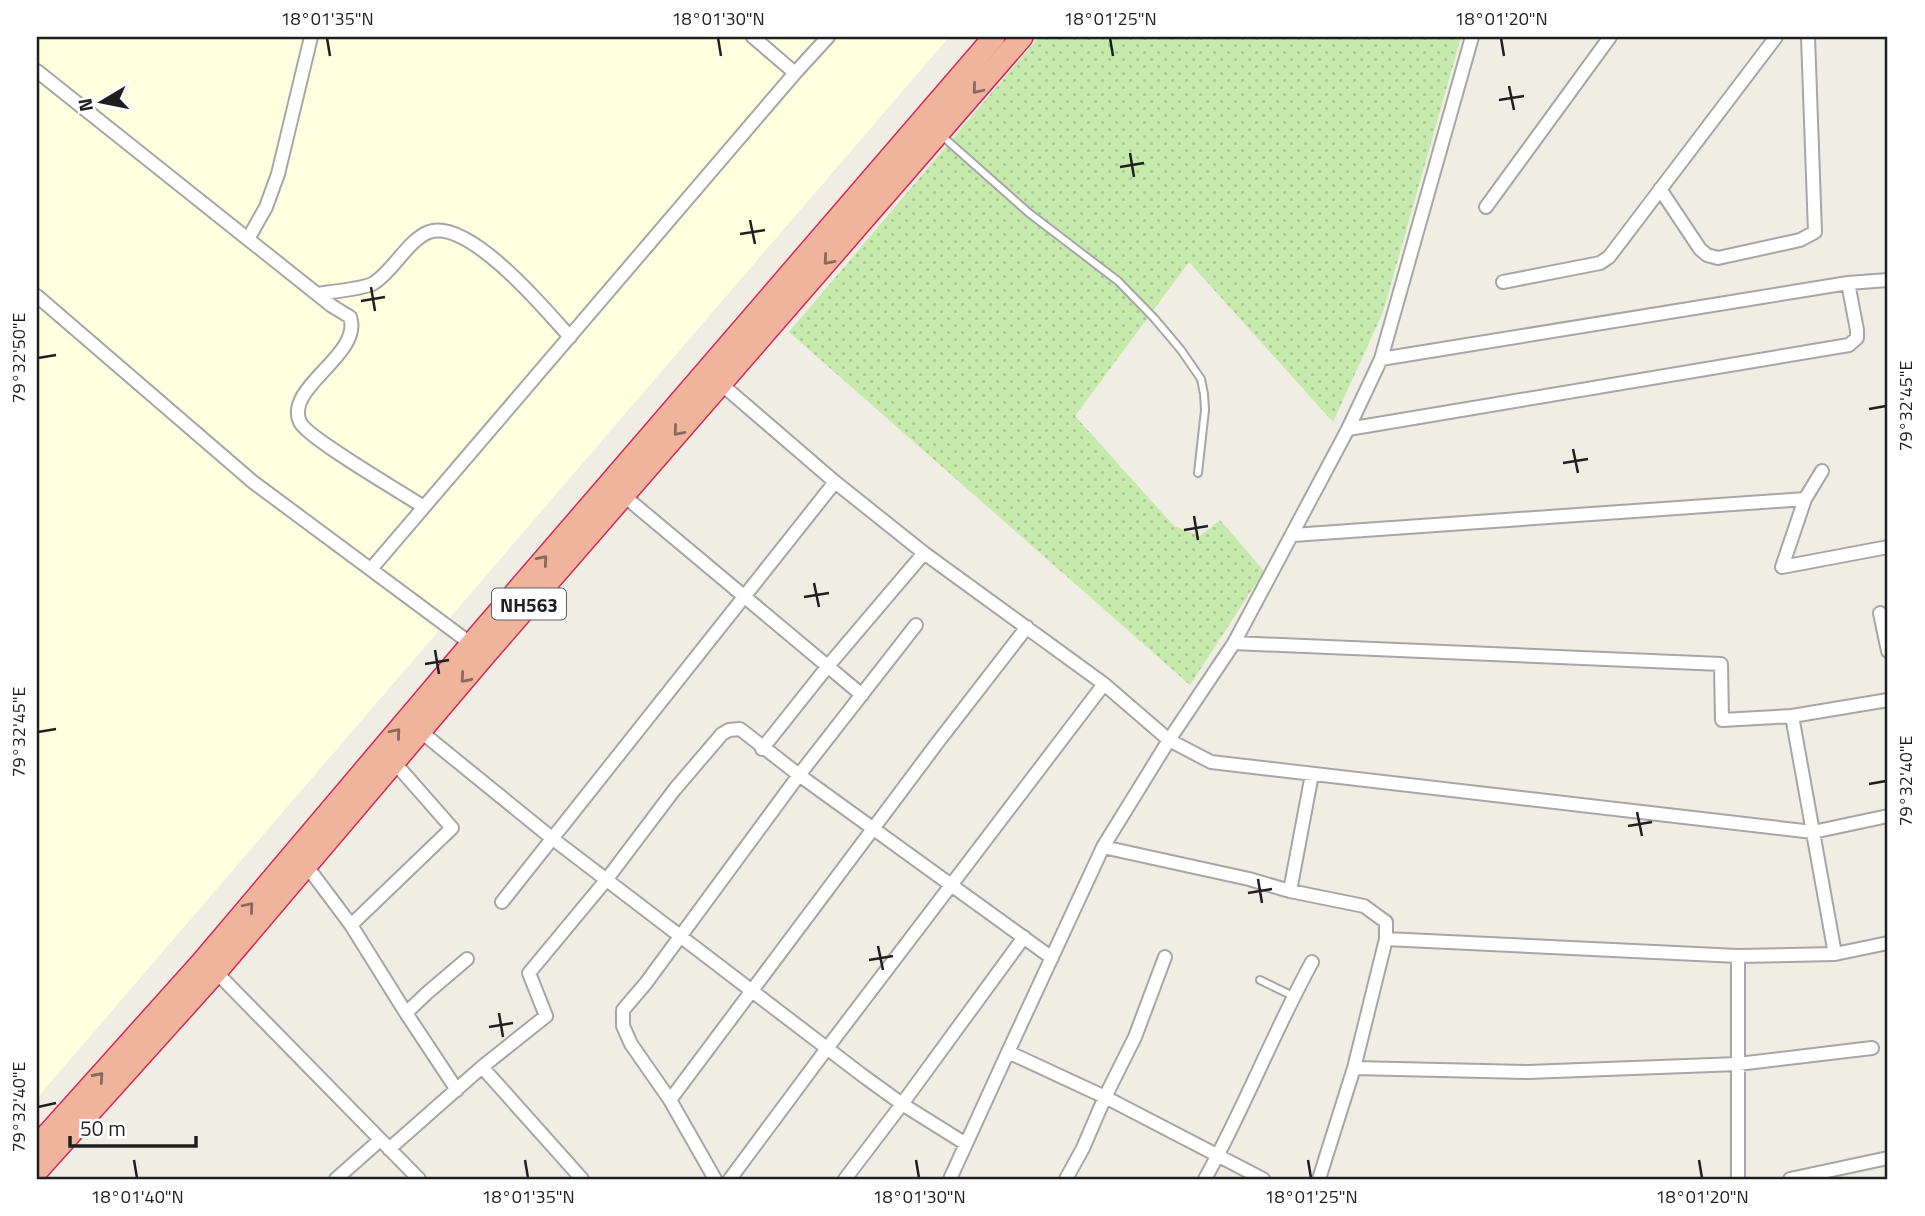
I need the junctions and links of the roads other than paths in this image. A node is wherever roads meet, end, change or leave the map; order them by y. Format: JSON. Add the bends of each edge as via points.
{"nodes":[{"id":1,"x":311,"y":37,"type":"edge"},
{"id":2,"x":752,"y":37,"type":"edge"},
{"id":3,"x":828,"y":37,"type":"edge"},
{"id":4,"x":993,"y":37,"type":"edge"},
{"id":5,"x":1022,"y":37,"type":"edge"},
{"id":6,"x":1472,"y":37,"type":"edge"},
{"id":7,"x":1610,"y":37,"type":"edge"},
{"id":8,"x":1776,"y":37,"type":"edge"},
{"id":9,"x":1808,"y":37,"type":"edge"},
{"id":10,"x":37,"y":71,"type":"edge"},
{"id":11,"x":795,"y":73,"type":"junction"},
{"id":12,"x":939,"y":133,"type":"junction"},
{"id":13,"x":1660,"y":189,"type":"junction"},
{"id":14,"x":1486,"y":207,"type":"dead end"},
{"id":15,"x":248,"y":239,"type":"junction"},
{"id":16,"x":1888,"y":280,"type":"edge"},
{"id":17,"x":1503,"y":282,"type":"dead end"},
{"id":18,"x":1848,"y":283,"type":"junction"},
{"id":19,"x":317,"y":294,"type":"junction"},
{"id":20,"x":37,"y":296,"type":"edge"},
{"id":21,"x":570,"y":337,"type":"junction"},
{"id":22,"x":1381,"y":359,"type":"junction"},
{"id":23,"x":720,"y":383,"type":"junction"},
{"id":24,"x":1348,"y":429,"type":"junction"},
{"id":25,"x":1822,"y":471,"type":"dead end"},
{"id":26,"x":1198,"y":473,"type":"dead end"},
{"id":27,"x":835,"y":482,"type":"junction"},
{"id":28,"x":623,"y":495,"type":"junction"},
{"id":29,"x":1805,"y":499,"type":"junction"},
{"id":30,"x":424,"y":507,"type":"junction"},
{"id":31,"x":1293,"y":535,"type":"junction"},
{"id":32,"x":1888,"y":547,"type":"edge"},
{"id":33,"x":924,"y":553,"type":"junction"},
{"id":34,"x":371,"y":569,"type":"junction"},
{"id":35,"x":745,"y":596,"type":"junction"},
{"id":36,"x":1880,"y":613,"type":"dead end"},
{"id":37,"x":916,"y":625,"type":"dead end"},
{"id":38,"x":1027,"y":627,"type":"junction"},
{"id":39,"x":1234,"y":643,"type":"junction"},
{"id":40,"x":478,"y":649,"type":"junction"},
{"id":41,"x":1888,"y":651,"type":"edge"},
{"id":42,"x":828,"y":666,"type":"junction"},
{"id":43,"x":1104,"y":684,"type":"junction"},
{"id":44,"x":862,"y":695,"type":"junction"},
{"id":45,"x":1888,"y":700,"type":"edge"},
{"id":46,"x":1793,"y":716,"type":"junction"},
{"id":47,"x":420,"y":731,"type":"junction"},
{"id":48,"x":1169,"y":740,"type":"junction"},
{"id":49,"x":762,"y":748,"type":"junction"},
{"id":50,"x":394,"y":762,"type":"junction"},
{"id":51,"x":1311,"y":774,"type":"junction"},
{"id":52,"x":799,"y":775,"type":"junction"},
{"id":53,"x":1888,"y":816,"type":"edge"},
{"id":54,"x":872,"y":830,"type":"junction"},
{"id":55,"x":1813,"y":832,"type":"junction"},
{"id":56,"x":552,"y":839,"type":"junction"},
{"id":57,"x":1103,"y":847,"type":"junction"},
{"id":58,"x":306,"y":865,"type":"junction"},
{"id":59,"x":607,"y":879,"type":"junction"},
{"id":60,"x":951,"y":886,"type":"junction"},
{"id":61,"x":1290,"y":891,"type":"junction"},
{"id":62,"x":502,"y":902,"type":"dead end"},
{"id":63,"x":351,"y":925,"type":"junction"},
{"id":64,"x":681,"y":936,"type":"junction"},
{"id":65,"x":1024,"y":937,"type":"junction"},
{"id":66,"x":1386,"y":939,"type":"junction"},
{"id":67,"x":1888,"y":943,"type":"edge"},
{"id":68,"x":1835,"y":954,"type":"junction"},
{"id":69,"x":1738,"y":956,"type":"junction"},
{"id":70,"x":1165,"y":957,"type":"dead end"},
{"id":71,"x":1052,"y":958,"type":"junction"},
{"id":72,"x":467,"y":960,"type":"dead end"},
{"id":73,"x":1312,"y":962,"type":"dead end"},
{"id":74,"x":216,"y":972,"type":"junction"},
{"id":75,"x":1260,"y":980,"type":"dead end"},
{"id":76,"x":752,"y":990,"type":"junction"},
{"id":77,"x":1293,"y":996,"type":"junction"},
{"id":78,"x":406,"y":1013,"type":"junction"},
{"id":79,"x":828,"y":1047,"type":"junction"},
{"id":80,"x":1872,"y":1048,"type":"dead end"},
{"id":81,"x":1007,"y":1052,"type":"junction"},
{"id":82,"x":1738,"y":1064,"type":"junction"},
{"id":83,"x":482,"y":1067,"type":"junction"},
{"id":84,"x":1354,"y":1069,"type":"junction"},
{"id":85,"x":457,"y":1090,"type":"junction"},
{"id":86,"x":1105,"y":1097,"type":"junction"},
{"id":87,"x":670,"y":1100,"type":"junction"},
{"id":88,"x":902,"y":1104,"type":"junction"},
{"id":89,"x":385,"y":1144,"type":"junction"},
{"id":90,"x":966,"y":1144,"type":"junction"},
{"id":91,"x":37,"y":1146,"type":"edge"},
{"id":92,"x":1218,"y":1156,"type":"junction"},
{"id":93,"x":1888,"y":1158,"type":"edge"},
{"id":94,"x":37,"y":1171,"type":"edge"},
{"id":95,"x":335,"y":1179,"type":"edge"},
{"id":96,"x":419,"y":1179,"type":"edge"},
{"id":97,"x":582,"y":1179,"type":"edge"},
{"id":98,"x":715,"y":1179,"type":"edge"},
{"id":99,"x":730,"y":1179,"type":"edge"},
{"id":100,"x":845,"y":1179,"type":"edge"},
{"id":101,"x":950,"y":1179,"type":"edge"},
{"id":102,"x":1066,"y":1179,"type":"edge"},
{"id":103,"x":1205,"y":1179,"type":"edge"},
{"id":104,"x":1263,"y":1179,"type":"edge"},
{"id":105,"x":1319,"y":1179,"type":"edge"},
{"id":106,"x":1738,"y":1179,"type":"edge"},
{"id":107,"x":1790,"y":1179,"type":"edge"}],
"edges":[{"from":1,"to":15,"type":"street","via":[[278,174]]},
{"from":2,"to":11,"type":"street"},
{"from":3,"to":11,"type":"street"},
{"from":40,"to":4,"type":"highway","number":"NH563","one_way":true},
{"from":5,"to":12,"type":"highway","number":"NH563","one_way":true},
{"from":6,"to":22,"type":"street"},
{"from":7,"to":14,"type":"street"},
{"from":8,"to":13,"type":"street"},
{"from":9,"to":13,"type":"street","via":[[1815,232],[1800,240],[1718,258],[1707,255]]},
{"from":10,"to":15,"type":"street"},
{"from":11,"to":21,"type":"street"},
{"from":12,"to":23,"type":"highway","number":"NH563","one_way":true},
{"from":12,"to":26,"type":"lane","via":[[1029,213],[1118,281],[1181,350],[1201,379],[1204,394]]},
{"from":13,"to":17,"type":"street","via":[[1600,263]]},
{"from":15,"to":19,"type":"street"},
{"from":16,"to":18,"type":"street"},
{"from":18,"to":22,"type":"street"},
{"from":18,"to":24,"type":"street","via":[[1857,330],[1857,338],[1849,345]]},
{"from":19,"to":21,"type":"street","via":[[372,285],[411,246],[428,233],[442,230],[460,236],[513,274]]},
{"from":19,"to":30,"type":"street","via":[[350,317],[353,326],[349,341],[304,394],[298,412],[300,424]]},
{"from":20,"to":34,"type":"street","via":[[253,482]]},
{"from":21,"to":30,"type":"street"},
{"from":22,"to":24,"type":"street"},
{"from":23,"to":27,"type":"street"},
{"from":23,"to":28,"type":"highway","number":"NH563","one_way":true},
{"from":24,"to":31,"type":"street"},
{"from":25,"to":29,"type":"street"},
{"from":27,"to":33,"type":"street"},
{"from":27,"to":35,"type":"street"},
{"from":28,"to":35,"type":"street"},
{"from":28,"to":40,"type":"highway","number":"NH563"},
{"from":29,"to":31,"type":"street"},
{"from":29,"to":32,"type":"street","via":[[1782,567]]},
{"from":30,"to":34,"type":"street"},
{"from":31,"to":39,"type":"street"},
{"from":33,"to":38,"type":"street"},
{"from":33,"to":42,"type":"street"},
{"from":34,"to":40,"type":"street"},
{"from":35,"to":42,"type":"street"},
{"from":35,"to":56,"type":"street"},
{"from":36,"to":41,"type":"street"},
{"from":37,"to":44,"type":"street"},
{"from":38,"to":43,"type":"street"},
{"from":38,"to":54,"type":"street"},
{"from":39,"to":46,"type":"street","via":[[1721,664],[1723,720]]},
{"from":39,"to":48,"type":"street"},
{"from":40,"to":47,"type":"highway","number":"NH563","one_way":true},
{"from":91,"to":40,"type":"highway","number":"NH563","one_way":true},
{"from":42,"to":44,"type":"street"},
{"from":42,"to":49,"type":"street"},
{"from":43,"to":48,"type":"street"},
{"from":43,"to":60,"type":"street"},
{"from":44,"to":52,"type":"street"},
{"from":45,"to":46,"type":"street"},
{"from":46,"to":55,"type":"street"},
{"from":47,"to":50,"type":"highway","number":"NH563"},
{"from":47,"to":56,"type":"street"},
{"from":48,"to":51,"type":"street","via":[[1210,762]]},
{"from":48,"to":57,"type":"street"},
{"from":49,"to":52,"type":"street"},
{"from":49,"to":59,"type":"street","via":[[740,729],[722,734]]},
{"from":50,"to":58,"type":"highway","number":"NH563"},
{"from":50,"to":63,"type":"street","via":[[452,828]]},
{"from":51,"to":55,"type":"street"},
{"from":51,"to":61,"type":"street"},
{"from":52,"to":54,"type":"street"},
{"from":52,"to":64,"type":"street"},
{"from":53,"to":55,"type":"street"},
{"from":54,"to":60,"type":"street"},
{"from":54,"to":76,"type":"street"},
{"from":55,"to":68,"type":"street"},
{"from":56,"to":59,"type":"street"},
{"from":56,"to":62,"type":"street"},
{"from":57,"to":61,"type":"street"},
{"from":57,"to":71,"type":"street"},
{"from":58,"to":63,"type":"street"},
{"from":58,"to":74,"type":"highway","number":"NH563"},
{"from":59,"to":64,"type":"street"},
{"from":59,"to":83,"type":"street","via":[[529,974],[546,1016]]},
{"from":60,"to":65,"type":"street"},
{"from":60,"to":79,"type":"street"},
{"from":61,"to":66,"type":"street","via":[[1364,906],[1386,922]]},
{"from":63,"to":78,"type":"street"},
{"from":64,"to":76,"type":"street"},
{"from":64,"to":87,"type":"street","via":[[623,1010],[623,1026],[631,1044]]},
{"from":65,"to":71,"type":"street"},
{"from":65,"to":88,"type":"street"},
{"from":66,"to":69,"type":"street"},
{"from":66,"to":84,"type":"street"},
{"from":67,"to":68,"type":"street"},
{"from":68,"to":69,"type":"street"},
{"from":69,"to":82,"type":"street"},
{"from":70,"to":86,"type":"street","via":[[1135,1037]]},
{"from":71,"to":81,"type":"street"},
{"from":72,"to":78,"type":"street"},
{"from":73,"to":77,"type":"street"},
{"from":74,"to":89,"type":"street"},
{"from":74,"to":94,"type":"highway","number":"NH563"},
{"from":75,"to":77,"type":"lane"},
{"from":76,"to":79,"type":"street"},
{"from":76,"to":87,"type":"street"},
{"from":77,"to":92,"type":"street"},
{"from":78,"to":85,"type":"street"},
{"from":79,"to":88,"type":"street"},
{"from":79,"to":99,"type":"street"},
{"from":80,"to":82,"type":"street"},
{"from":81,"to":86,"type":"street"},
{"from":81,"to":90,"type":"street"},
{"from":82,"to":84,"type":"street","via":[[1528,1072]]},
{"from":82,"to":106,"type":"street"},
{"from":83,"to":85,"type":"street"},
{"from":83,"to":97,"type":"street"},
{"from":84,"to":105,"type":"street"},
{"from":85,"to":89,"type":"street"},
{"from":86,"to":92,"type":"street"},
{"from":86,"to":102,"type":"street"},
{"from":87,"to":98,"type":"street"},
{"from":88,"to":90,"type":"street"},
{"from":88,"to":100,"type":"street"},
{"from":89,"to":95,"type":"street"},
{"from":89,"to":96,"type":"street"},
{"from":90,"to":101,"type":"street"},
{"from":92,"to":103,"type":"street"},
{"from":92,"to":104,"type":"street"},
{"from":93,"to":107,"type":"street"}]}
